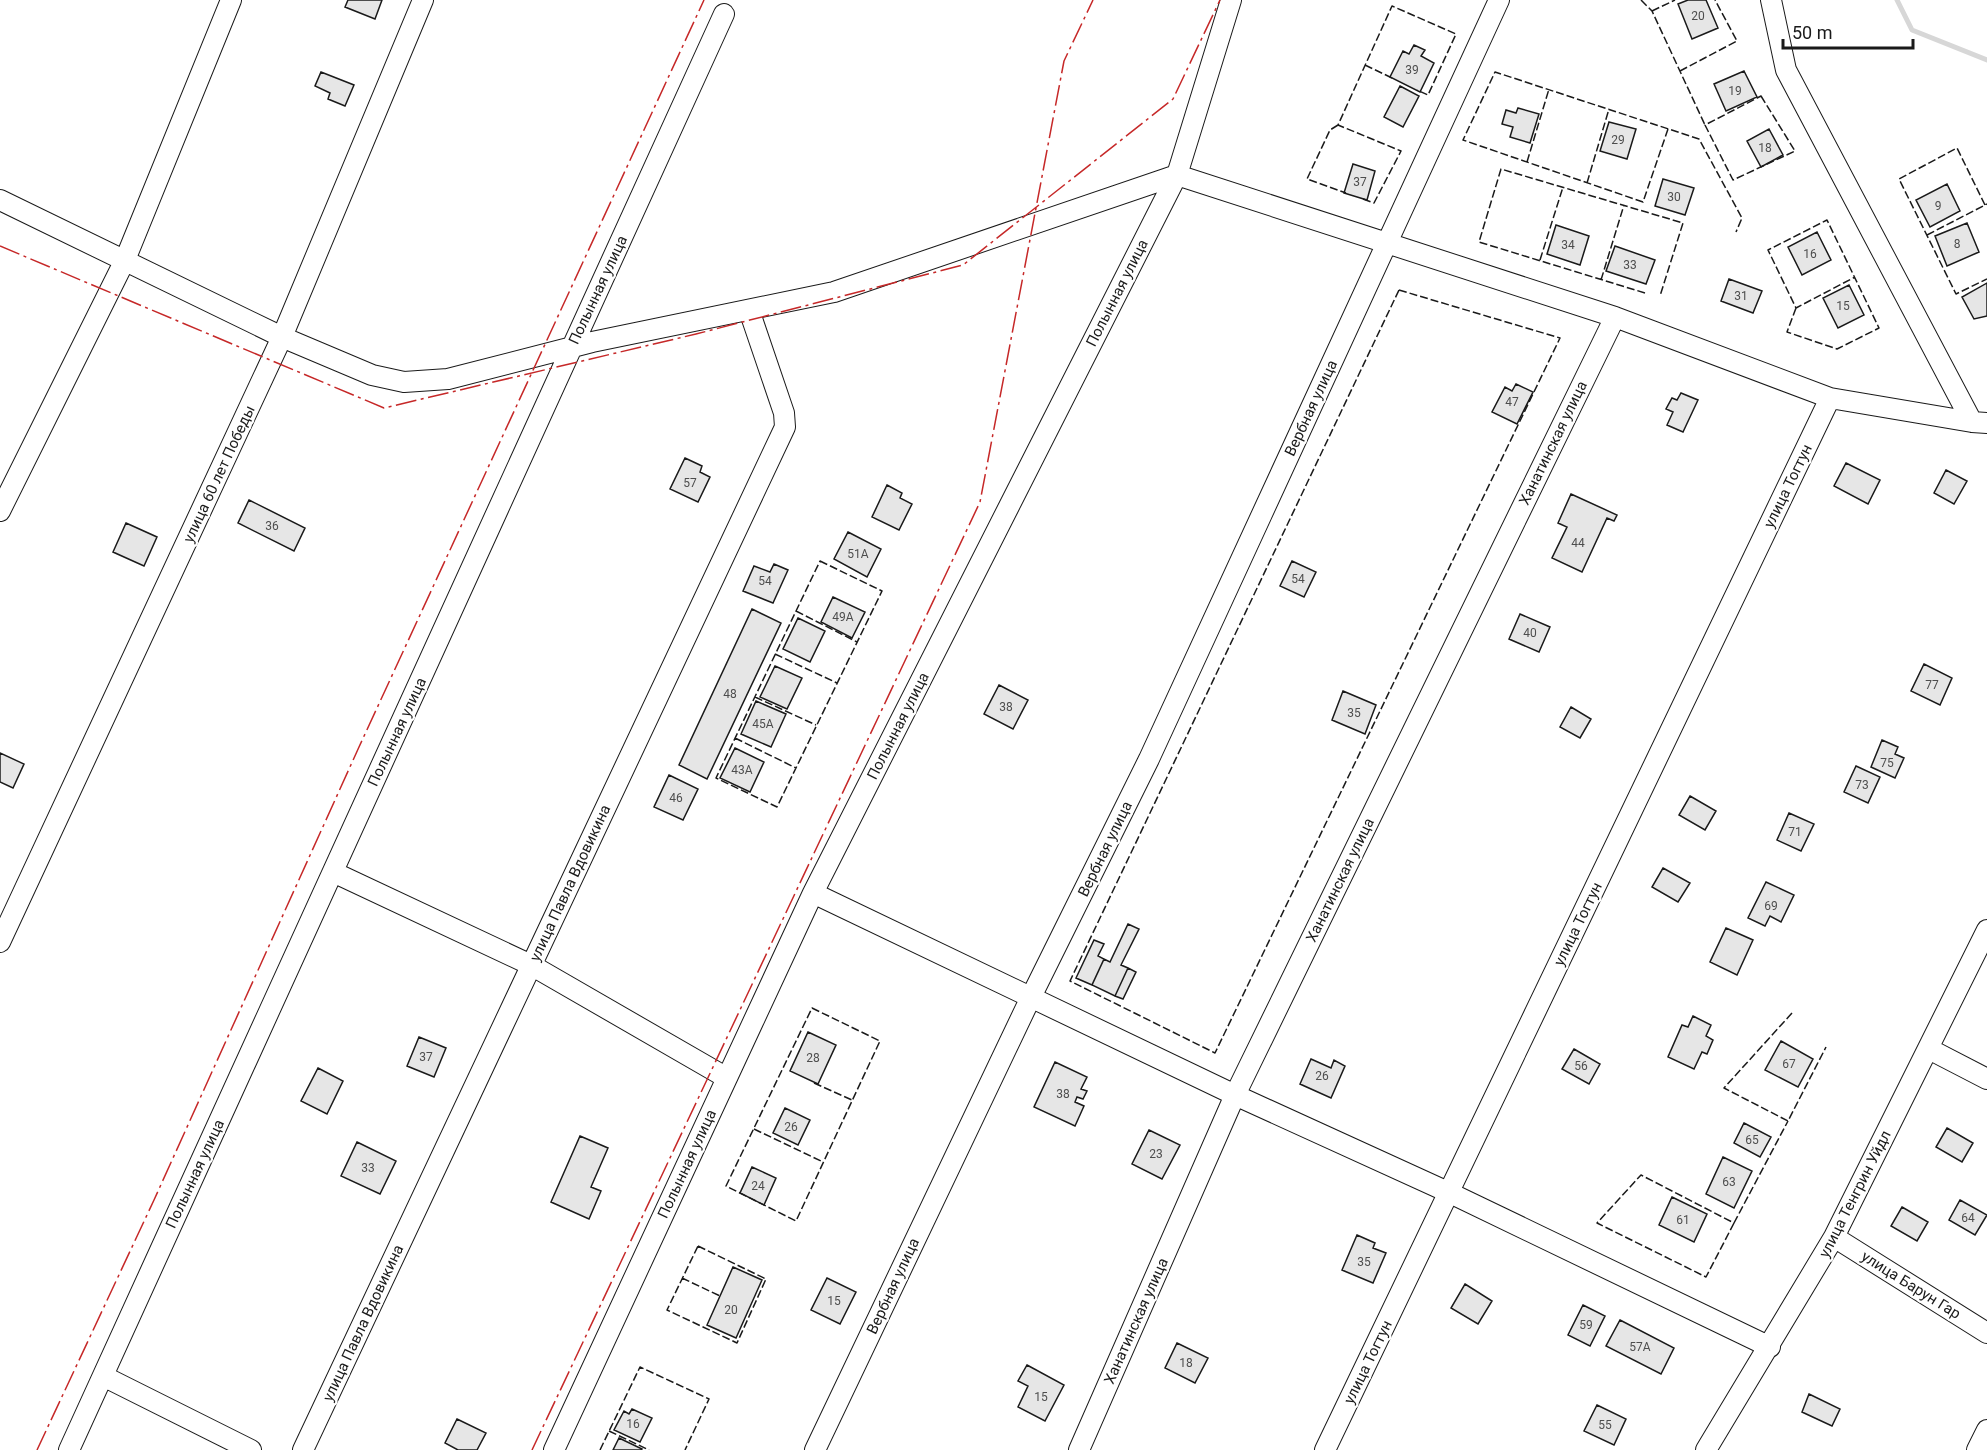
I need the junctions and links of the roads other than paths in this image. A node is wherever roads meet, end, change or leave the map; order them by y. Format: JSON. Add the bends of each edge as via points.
{"nodes":[{"id":1,"x":231,"y":0,"type":"edge"},
{"id":2,"x":423,"y":0,"type":"edge"},
{"id":3,"x":1231,"y":0,"type":"edge"},
{"id":4,"x":1498,"y":0,"type":"edge"},
{"id":5,"x":1771,"y":0,"type":"edge"},
{"id":6,"x":724,"y":14,"type":"dead end"},
{"id":7,"x":1177,"y":175,"type":"junction"},
{"id":8,"x":0,"y":200,"type":"edge"},
{"id":9,"x":1387,"y":244,"type":"junction"},
{"id":10,"x":126,"y":260,"type":"junction"},
{"id":11,"x":749,"y":310,"type":"junction"},
{"id":12,"x":1615,"y":316,"type":"junction"},
{"id":13,"x":282,"y":337,"type":"junction"},
{"id":14,"x":573,"y":347,"type":"junction"},
{"id":15,"x":1830,"y":398,"type":"junction"},
{"id":16,"x":1979,"y":422,"type":"edge"},
{"id":17,"x":0,"y":511,"type":"edge"},
{"id":18,"x":333,"y":872,"type":"junction"},
{"id":19,"x":813,"y":893,"type":"junction"},
{"id":20,"x":1987,"y":930,"type":"edge"},
{"id":21,"x":0,"y":942,"type":"edge"},
{"id":22,"x":531,"y":965,"type":"junction"},
{"id":23,"x":1031,"y":997,"type":"junction"},
{"id":24,"x":1929,"y":1049,"type":"junction"},
{"id":25,"x":727,"y":1078,"type":"junction"},
{"id":26,"x":1987,"y":1079,"type":"edge"},
{"id":27,"x":1235,"y":1095,"type":"junction"},
{"id":28,"x":1450,"y":1193,"type":"junction"},
{"id":29,"x":1834,"y":1237,"type":"junction"},
{"id":30,"x":1987,"y":1333,"type":"edge"},
{"id":31,"x":1770,"y":1347,"type":"junction"},
{"id":32,"x":103,"y":1376,"type":"junction"},
{"id":33,"x":1987,"y":1431,"type":"edge"},
{"id":34,"x":69,"y":1450,"type":"edge"},
{"id":35,"x":251,"y":1450,"type":"edge"},
{"id":36,"x":303,"y":1450,"type":"edge"},
{"id":37,"x":554,"y":1450,"type":"edge"},
{"id":38,"x":815,"y":1450,"type":"edge"},
{"id":39,"x":1079,"y":1450,"type":"edge"},
{"id":40,"x":1325,"y":1450,"type":"edge"},
{"id":41,"x":1706,"y":1450,"type":"edge"},
{"id":42,"x":1977,"y":1450,"type":"edge"}],
"edges":[{"from":1,"to":10,"type":"street"},
{"from":2,"to":13,"type":"street","name":"улица 60 лет Победы"},
{"from":3,"to":7,"type":"street","name":"Полынная улица"},
{"from":4,"to":9,"type":"street","name":"Вербная улица"},
{"from":5,"to":16,"type":"street","via":[[1786,70]]},
{"from":6,"to":14,"type":"street","name":"Полынная улица"},
{"from":7,"to":9,"type":"street"},
{"from":7,"to":11,"type":"street","via":[[834,292]]},
{"from":7,"to":19,"type":"street","name":"Полынная улица"},
{"from":8,"to":10,"type":"street"},
{"from":9,"to":12,"type":"street"},
{"from":9,"to":23,"type":"street","name":"Вербная улица","via":[[1149,759]]},
{"from":10,"to":13,"type":"street"},
{"from":10,"to":17,"type":"street"},
{"from":11,"to":14,"type":"street"},
{"from":11,"to":22,"type":"street","name":"улица Павла Вдовикина","via":[[784,413],[784,427]]},
{"from":12,"to":15,"type":"street"},
{"from":12,"to":27,"type":"street","name":"Ханатинская улица"},
{"from":13,"to":14,"type":"street","via":[[372,375],[404,382],[448,379]]},
{"from":13,"to":21,"type":"street","name":"улица 60 лет Победы"},
{"from":14,"to":18,"type":"street","name":"Полынная улица"},
{"from":15,"to":16,"type":"street"},
{"from":15,"to":28,"type":"street","name":"улица Тогтун"},
{"from":18,"to":22,"type":"street"},
{"from":18,"to":32,"type":"street","name":"Полынная улица"},
{"from":19,"to":23,"type":"street"},
{"from":19,"to":25,"type":"street","name":"Полынная улица"},
{"from":20,"to":24,"type":"street","name":"улица Тенгрин Уйдл"},
{"from":22,"to":25,"type":"street"},
{"from":22,"to":36,"type":"street","name":"улица Павла Вдовикина"},
{"from":23,"to":27,"type":"street"},
{"from":23,"to":38,"type":"street","name":"Вербная улица"},
{"from":24,"to":26,"type":"street"},
{"from":24,"to":29,"type":"street","name":"улица Тенгрин Уйдл"},
{"from":25,"to":37,"type":"street","name":"Полынная улица"},
{"from":27,"to":28,"type":"street"},
{"from":27,"to":39,"type":"street","name":"Ханатинская улица"},
{"from":28,"to":31,"type":"street"},
{"from":28,"to":40,"type":"street","name":"улица Тогтун"},
{"from":29,"to":30,"type":"street","name":"улица Барун Гар"},
{"from":29,"to":31,"type":"street","name":"улица Тенгрин Уйдл"},
{"from":31,"to":41,"type":"street","name":"улица Тенгрин Уйдл"},
{"from":32,"to":34,"type":"street","name":"Полынная улица"},
{"from":32,"to":35,"type":"street"},
{"from":33,"to":42,"type":"street"}]}
